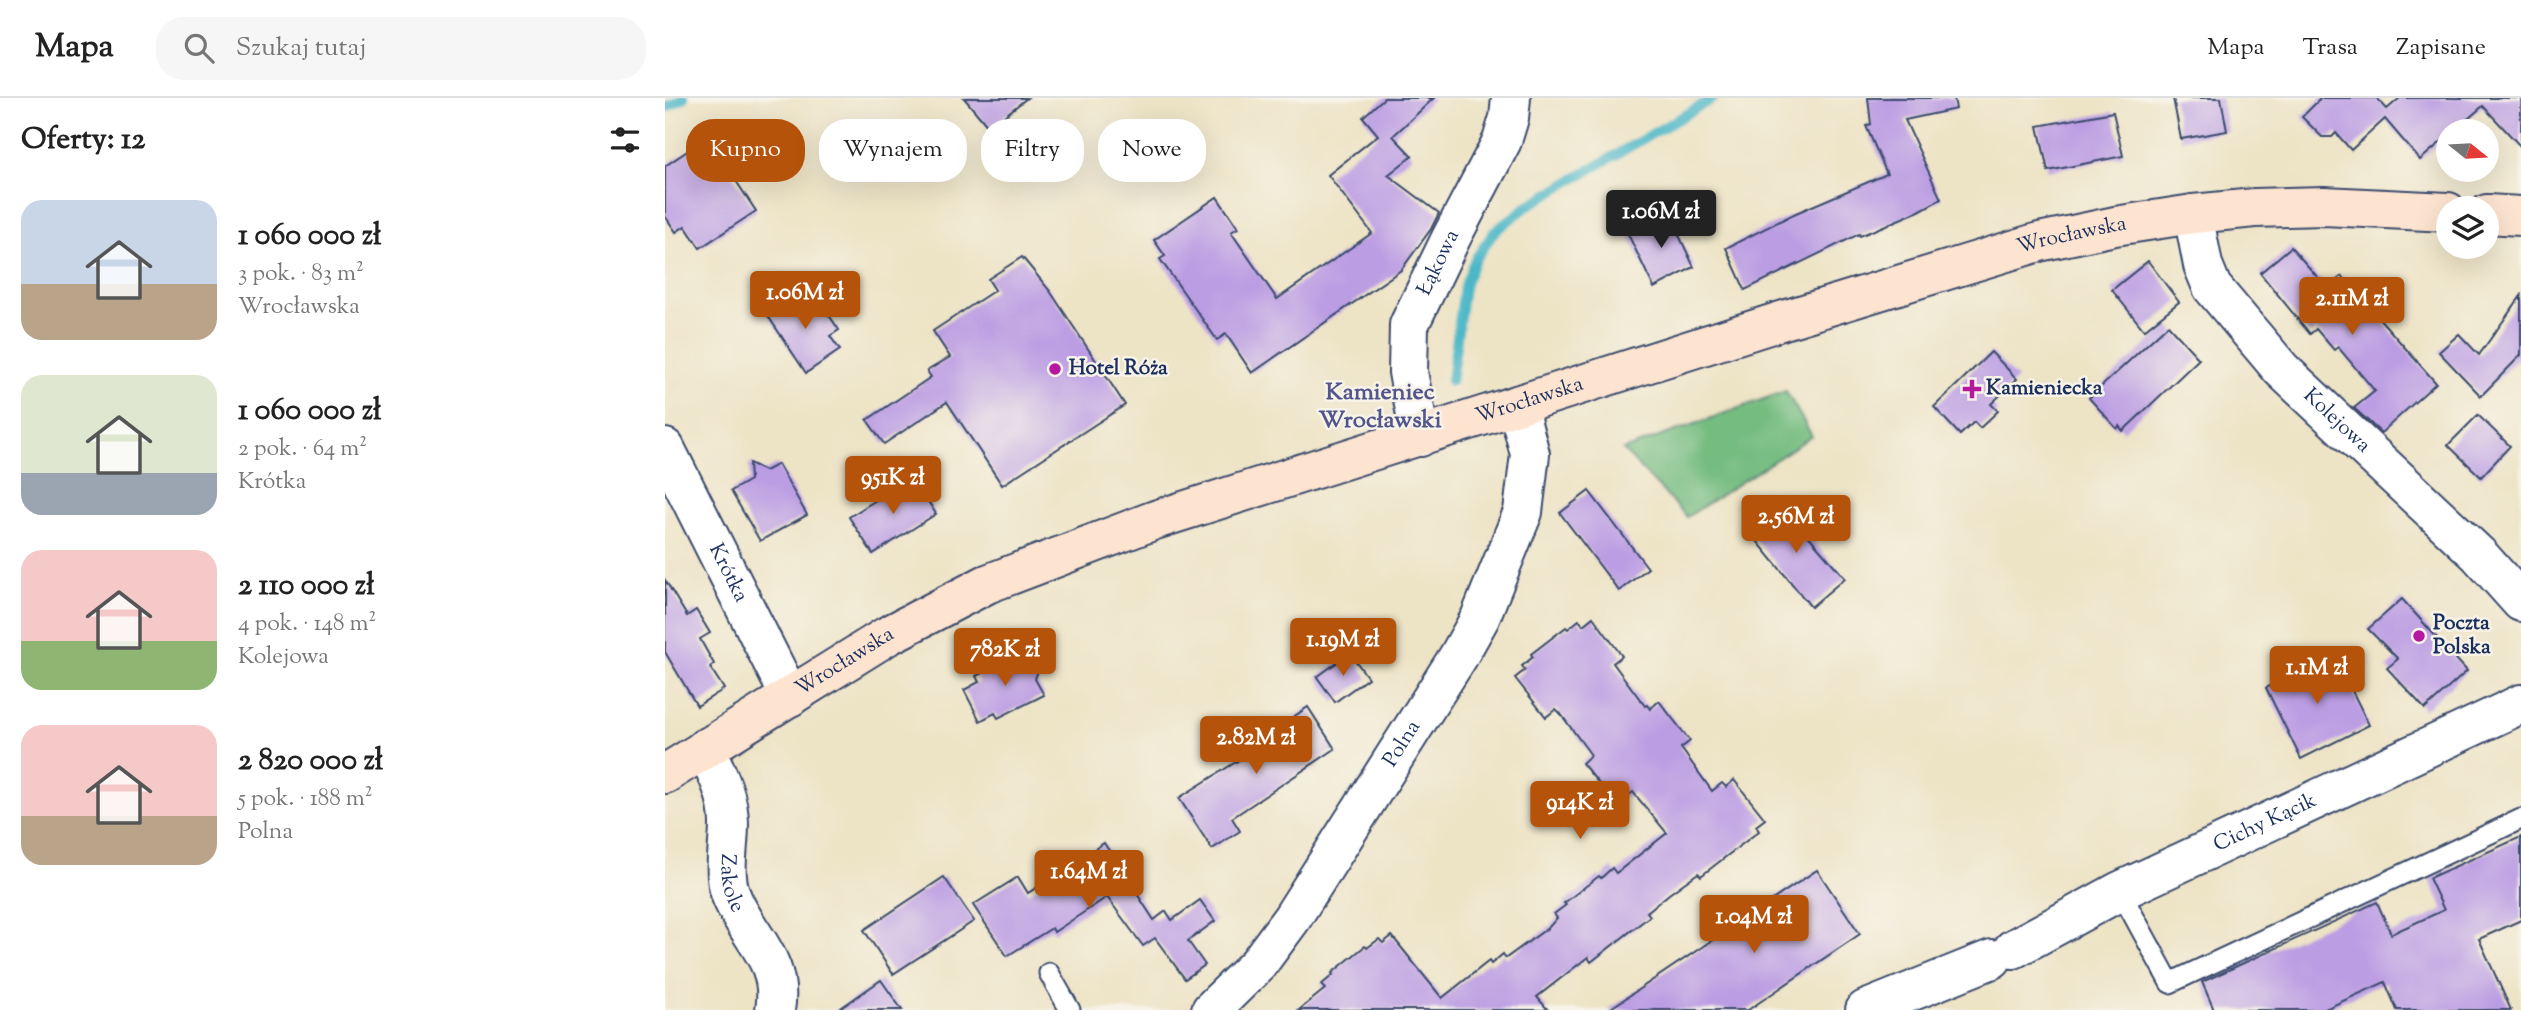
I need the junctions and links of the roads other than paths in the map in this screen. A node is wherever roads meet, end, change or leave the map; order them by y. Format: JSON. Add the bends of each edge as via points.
{"nodes":[{"id":1,"x":1511,"y":98,"type":"edge"},
{"id":2,"x":2436,"y":211,"type":"edge"},
{"id":3,"x":2193,"y":214,"type":"junction"},
{"id":4,"x":2499,"y":215,"type":"edge"},
{"id":5,"x":2521,"y":216,"type":"edge"},
{"id":6,"x":1517,"y":405,"type":"junction"},
{"id":7,"x":1420,"y":437,"type":"junction"},
{"id":8,"x":665,"y":448,"type":"edge"},
{"id":9,"x":2521,"y":601,"type":"edge"},
{"id":10,"x":790,"y":697,"type":"junction"},
{"id":11,"x":2521,"y":705,"type":"edge"},
{"id":12,"x":705,"y":748,"type":"junction"},
{"id":13,"x":665,"y":774,"type":"edge"},
{"id":14,"x":2521,"y":819,"type":"edge"},
{"id":15,"x":2120,"y":891,"type":"junction"},
{"id":16,"x":1049,"y":972,"type":"dead end"},
{"id":17,"x":775,"y":1010,"type":"edge"},
{"id":18,"x":1070,"y":1010,"type":"edge"},
{"id":19,"x":1211,"y":1010,"type":"edge"},
{"id":20,"x":1865,"y":1010,"type":"edge"}],
"edges":[{"from":1,"to":7,"type":"street","name":"Łąkowa","via":[[1502,141],[1409,325],[1408,372]]},
{"from":2,"to":3,"type":"main road","name":"Wrocławska","via":[[2324,206]]},
{"from":3,"to":6,"type":"main road","name":"Wrocławska","via":[[2039,242]]},
{"from":3,"to":9,"type":"street","name":"Kolejowa","via":[[2212,287],[2281,369],[2479,555]]},
{"from":4,"to":5,"type":"main road"},
{"from":6,"to":7,"type":"main road","name":"Wrocławska"},
{"from":6,"to":19,"type":"street","name":"Polna","via":[[1530,454],[1523,512],[1481,618],[1292,918],[1258,964]]},
{"from":7,"to":10,"type":"main road","name":"Wrocławska","via":[[1154,520],[987,584],[887,636]]},
{"from":8,"to":10,"type":"street","name":"Krótka"},
{"from":10,"to":12,"type":"main road","name":"Wrocławska"},
{"from":11,"to":15,"type":"street","name":"Cichy Kącik"},
{"from":12,"to":13,"type":"main road","name":"Wrocławska"},
{"from":12,"to":17,"type":"street","name":"Zakole","via":[[727,798],[730,893],[767,954],[776,980]]},
{"from":14,"to":15,"type":"lane","via":[[2170,983]]},
{"from":15,"to":20,"type":"street","name":"Cichy Kącik","via":[[2003,954]]},
{"from":16,"to":18,"type":"lane"}]}
